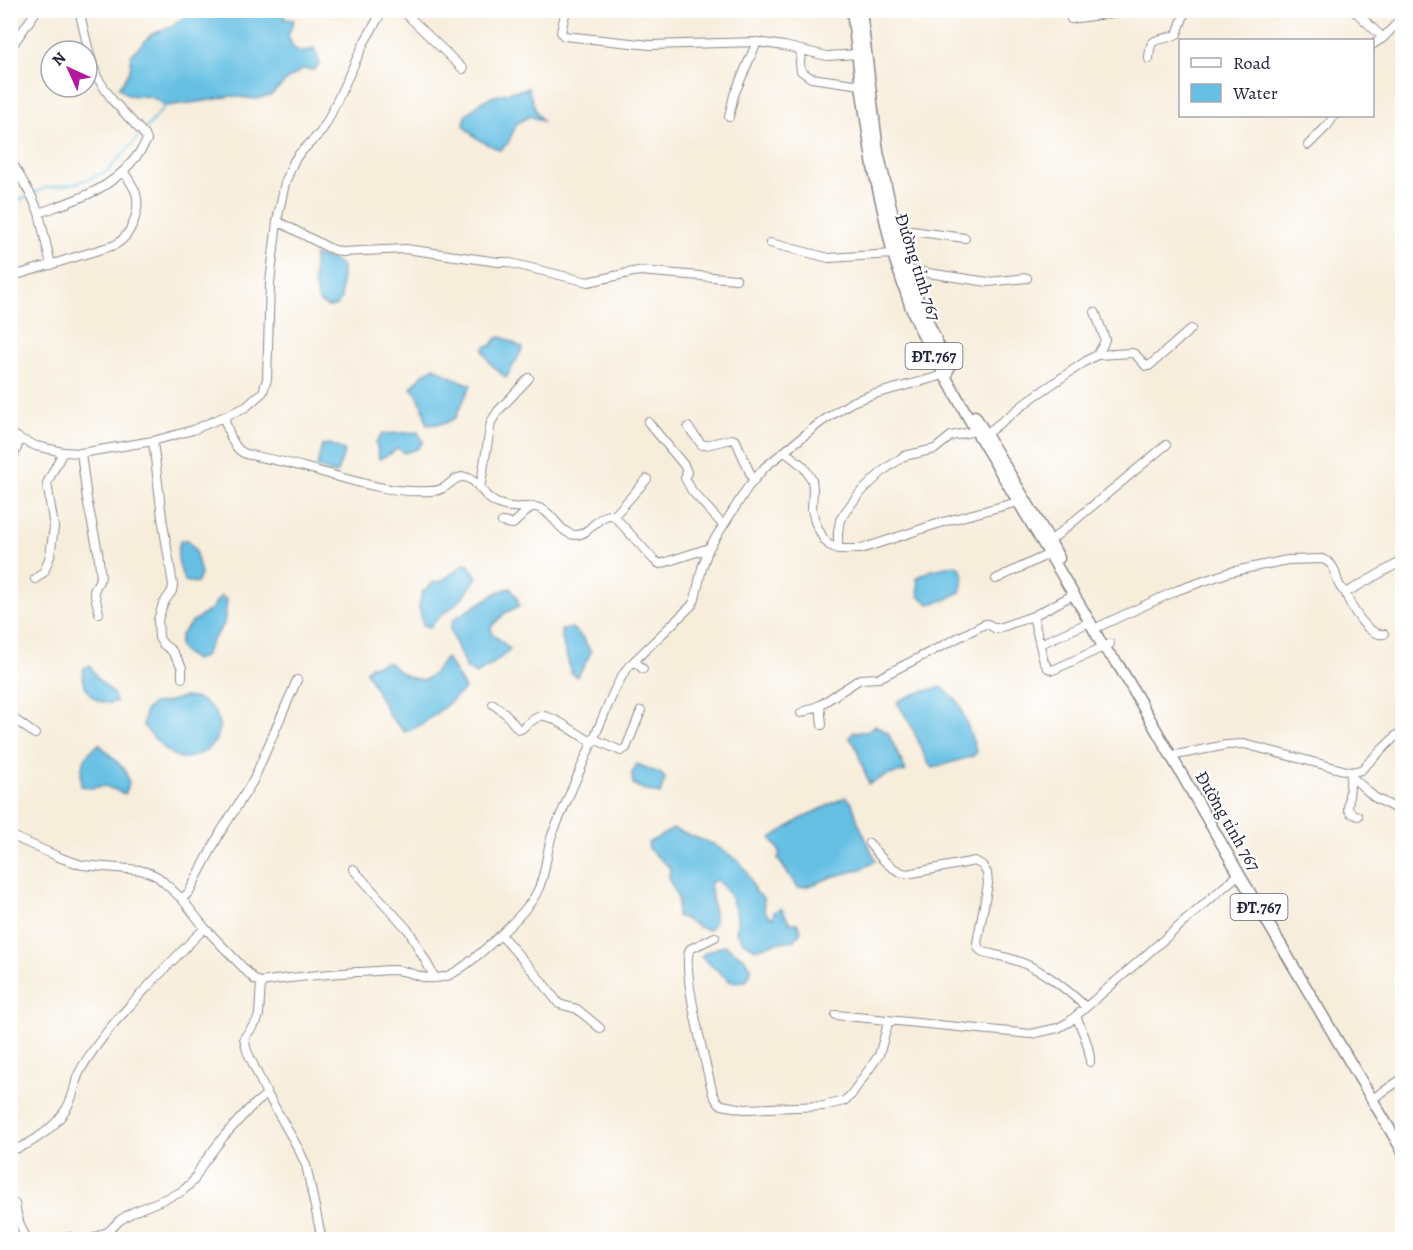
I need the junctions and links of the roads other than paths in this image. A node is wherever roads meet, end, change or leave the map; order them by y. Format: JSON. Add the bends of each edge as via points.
{"nodes":[{"id":1,"x":37,"y":10,"type":"edge"},
{"id":2,"x":79,"y":10,"type":"edge"},
{"id":3,"x":402,"y":10,"type":"edge"},
{"id":4,"x":566,"y":10,"type":"edge"},
{"id":5,"x":852,"y":10,"type":"edge"},
{"id":6,"x":861,"y":10,"type":"edge"},
{"id":7,"x":1133,"y":10,"type":"edge"},
{"id":8,"x":1197,"y":10,"type":"edge"},
{"id":9,"x":1352,"y":10,"type":"edge"},
{"id":10,"x":1184,"y":11,"type":"edge"},
{"id":11,"x":379,"y":12,"type":"edge"},
{"id":12,"x":1402,"y":18,"type":"edge"},
{"id":13,"x":1071,"y":20,"type":"dead end"},
{"id":14,"x":1383,"y":38,"type":"junction"},
{"id":15,"x":757,"y":42,"type":"junction"},
{"id":16,"x":1374,"y":44,"type":"edge"},
{"id":17,"x":10,"y":49,"type":"edge"},
{"id":18,"x":801,"y":50,"type":"junction"},
{"id":19,"x":858,"y":54,"type":"junction"},
{"id":20,"x":1149,"y":59,"type":"dead end"},
{"id":21,"x":463,"y":69,"type":"dead end"},
{"id":22,"x":861,"y":85,"type":"junction"},
{"id":23,"x":729,"y":117,"type":"dead end"},
{"id":24,"x":1333,"y":117,"type":"edge"},
{"id":25,"x":1308,"y":145,"type":"dead end"},
{"id":26,"x":10,"y":159,"type":"edge"},
{"id":27,"x":124,"y":172,"type":"junction"},
{"id":28,"x":39,"y":213,"type":"junction"},
{"id":29,"x":277,"y":221,"type":"junction"},
{"id":30,"x":896,"y":229,"type":"junction"},
{"id":31,"x":965,"y":238,"type":"dead end"},
{"id":32,"x":770,"y":243,"type":"dead end"},
{"id":33,"x":893,"y":254,"type":"junction"},
{"id":34,"x":51,"y":265,"type":"junction"},
{"id":35,"x":908,"y":270,"type":"junction"},
{"id":36,"x":10,"y":278,"type":"edge"},
{"id":37,"x":1027,"y":278,"type":"dead end"},
{"id":38,"x":736,"y":279,"type":"dead end"},
{"id":39,"x":1095,"y":312,"type":"dead end"},
{"id":40,"x":1191,"y":329,"type":"dead end"},
{"id":41,"x":1097,"y":355,"type":"junction"},
{"id":42,"x":948,"y":374,"type":"junction"},
{"id":43,"x":530,"y":378,"type":"dead end"},
{"id":44,"x":224,"y":418,"type":"junction"},
{"id":45,"x":648,"y":422,"type":"dead end"},
{"id":46,"x":688,"y":427,"type":"dead end"},
{"id":47,"x":10,"y":432,"type":"edge"},
{"id":48,"x":981,"y":433,"type":"junction"},
{"id":49,"x":20,"y":439,"type":"junction"},
{"id":50,"x":153,"y":441,"type":"junction"},
{"id":51,"x":1166,"y":445,"type":"dead end"},
{"id":52,"x":63,"y":452,"type":"junction"},
{"id":53,"x":785,"y":452,"type":"junction"},
{"id":54,"x":81,"y":453,"type":"junction"},
{"id":55,"x":10,"y":466,"type":"edge"},
{"id":56,"x":646,"y":479,"type":"dead end"},
{"id":57,"x":753,"y":480,"type":"junction"},
{"id":58,"x":480,"y":489,"type":"junction"},
{"id":59,"x":1018,"y":502,"type":"junction"},
{"id":60,"x":531,"y":507,"type":"junction"},
{"id":61,"x":614,"y":516,"type":"junction"},
{"id":62,"x":502,"y":522,"type":"dead end"},
{"id":63,"x":723,"y":525,"type":"junction"},
{"id":64,"x":1050,"y":541,"type":"junction"},
{"id":65,"x":709,"y":548,"type":"junction"},
{"id":66,"x":838,"y":549,"type":"junction"},
{"id":67,"x":1049,"y":555,"type":"junction"},
{"id":68,"x":1402,"y":561,"type":"edge"},
{"id":69,"x":35,"y":579,"type":"dead end"},
{"id":70,"x":996,"y":579,"type":"dead end"},
{"id":71,"x":1345,"y":592,"type":"junction"},
{"id":72,"x":1073,"y":595,"type":"junction"},
{"id":73,"x":99,"y":613,"type":"dead end"},
{"id":74,"x":1033,"y":616,"type":"junction"},
{"id":75,"x":1095,"y":624,"type":"junction"},
{"id":76,"x":1384,"y":634,"type":"dead end"},
{"id":77,"x":1040,"y":645,"type":"junction"},
{"id":78,"x":1106,"y":646,"type":"junction"},
{"id":79,"x":634,"y":661,"type":"junction"},
{"id":80,"x":642,"y":669,"type":"dead end"},
{"id":81,"x":182,"y":678,"type":"dead end"},
{"id":82,"x":297,"y":680,"type":"dead end"},
{"id":83,"x":493,"y":704,"type":"dead end"},
{"id":84,"x":820,"y":705,"type":"junction"},
{"id":85,"x":641,"y":711,"type":"dead end"},
{"id":86,"x":801,"y":713,"type":"dead end"},
{"id":87,"x":10,"y":716,"type":"edge"},
{"id":88,"x":822,"y":725,"type":"dead end"},
{"id":89,"x":1402,"y":731,"type":"edge"},
{"id":90,"x":35,"y":734,"type":"dead end"},
{"id":91,"x":593,"y":741,"type":"junction"},
{"id":92,"x":1171,"y":756,"type":"junction"},
{"id":93,"x":1351,"y":774,"type":"junction"},
{"id":94,"x":1402,"y":812,"type":"edge"},
{"id":95,"x":1358,"y":816,"type":"dead end"},
{"id":96,"x":10,"y":835,"type":"edge"},
{"id":97,"x":869,"y":843,"type":"dead end"},
{"id":98,"x":353,"y":869,"type":"dead end"},
{"id":99,"x":1239,"y":874,"type":"junction"},
{"id":100,"x":182,"y":899,"type":"junction"},
{"id":101,"x":205,"y":928,"type":"junction"},
{"id":102,"x":501,"y":935,"type":"junction"},
{"id":103,"x":715,"y":937,"type":"dead end"},
{"id":104,"x":435,"y":978,"type":"junction"},
{"id":105,"x":261,"y":982,"type":"junction"},
{"id":106,"x":1086,"y":1007,"type":"junction"},
{"id":107,"x":836,"y":1015,"type":"dead end"},
{"id":108,"x":1076,"y":1016,"type":"junction"},
{"id":109,"x":889,"y":1020,"type":"junction"},
{"id":110,"x":600,"y":1028,"type":"dead end"},
{"id":111,"x":1090,"y":1062,"type":"dead end"},
{"id":112,"x":1402,"y":1079,"type":"edge"},
{"id":113,"x":267,"y":1095,"type":"junction"},
{"id":114,"x":1372,"y":1099,"type":"junction"},
{"id":115,"x":1402,"y":1150,"type":"edge"},
{"id":116,"x":10,"y":1151,"type":"edge"},
{"id":117,"x":15,"y":1204,"type":"dead end"},
{"id":118,"x":28,"y":1239,"type":"edge"},
{"id":119,"x":62,"y":1239,"type":"edge"},
{"id":120,"x":77,"y":1239,"type":"edge"},
{"id":121,"x":90,"y":1239,"type":"edge"},
{"id":122,"x":322,"y":1239,"type":"edge"}],
"edges":[{"from":1,"to":17,"type":"street"},
{"from":2,"to":27,"type":"street","via":[[97,77],[147,140]]},
{"from":3,"to":21,"type":"street"},
{"from":4,"to":15,"type":"street","via":[[561,32],[564,36],[650,45]]},
{"from":5,"to":19,"type":"main road","name":"Đường tỉnh 767","number":"ĐT.767"},
{"from":6,"to":30,"type":"main road","name":"Đường tỉnh 767","number":"ĐT.767","via":[[878,152]]},
{"from":7,"to":13,"type":"street"},
{"from":8,"to":10,"type":"street"},
{"from":9,"to":14,"type":"street"},
{"from":10,"to":20,"type":"street","via":[[1177,34],[1152,42]]},
{"from":11,"to":29,"type":"street","via":[[324,128],[294,161]]},
{"from":12,"to":14,"type":"street"},
{"from":14,"to":16,"type":"street"},
{"from":15,"to":18,"type":"street"},
{"from":15,"to":23,"type":"street","via":[[734,95]]},
{"from":18,"to":19,"type":"street","via":[[827,56]]},
{"from":18,"to":22,"type":"street","via":[[801,70],[811,78]]},
{"from":19,"to":22,"type":"main road","name":"Đường tỉnh 767","number":"ĐT.767"},
{"from":22,"to":33,"type":"main road","name":"Đường tỉnh 767","number":"ĐT.767","via":[[873,166]]},
{"from":24,"to":25,"type":"street"},
{"from":26,"to":28,"type":"street"},
{"from":27,"to":28,"type":"street","via":[[95,192]]},
{"from":27,"to":34,"type":"street","via":[[137,199],[134,221],[121,242]]},
{"from":28,"to":34,"type":"street"},
{"from":29,"to":38,"type":"street","via":[[341,252],[405,249],[506,262],[588,282],[640,271]]},
{"from":29,"to":44,"type":"street","via":[[266,387],[246,407]]},
{"from":30,"to":31,"type":"street"},
{"from":30,"to":35,"type":"main road","name":"Đường tỉnh 767","number":"ĐT.767"},
{"from":32,"to":33,"type":"street","via":[[829,258]]},
{"from":33,"to":42,"type":"main road","name":"Đường tỉnh 767","number":"ĐT.767","via":[[926,342]]},
{"from":34,"to":36,"type":"street"},
{"from":35,"to":37,"type":"street","via":[[988,282]]},
{"from":35,"to":42,"type":"main road","name":"Đường tỉnh 767","number":"ĐT.767"},
{"from":39,"to":41,"type":"street","via":[[1105,339]]},
{"from":40,"to":41,"type":"street","via":[[1149,366],[1132,353]]},
{"from":41,"to":48,"type":"street"},
{"from":42,"to":48,"type":"main road","name":"Đường tỉnh 767","number":"ĐT.767"},
{"from":42,"to":53,"type":"street","via":[[852,402]]},
{"from":43,"to":58,"type":"street","via":[[491,423]]},
{"from":44,"to":50,"type":"street"},
{"from":44,"to":58,"type":"street","via":[[236,448],[246,454],[389,489],[431,491],[463,477]]},
{"from":45,"to":63,"type":"street","via":[[684,465],[685,478],[692,490]]},
{"from":46,"to":57,"type":"street","via":[[702,445],[736,441]]},
{"from":47,"to":49,"type":"street"},
{"from":48,"to":59,"type":"main road","name":"Đường tỉnh 767","number":"ĐT.767"},
{"from":48,"to":64,"type":"main road","name":"Đường tỉnh 767","number":"ĐT.767"},
{"from":48,"to":66,"type":"street","via":[[951,436],[935,449],[904,456],[884,470],[858,495],[840,520]]},
{"from":49,"to":52,"type":"street"},
{"from":49,"to":55,"type":"street"},
{"from":50,"to":54,"type":"street"},
{"from":50,"to":81,"type":"street","via":[[173,585],[158,620],[159,638],[179,662]]},
{"from":51,"to":64,"type":"street"},
{"from":52,"to":54,"type":"street"},
{"from":52,"to":69,"type":"street","via":[[47,483],[54,527],[50,556],[44,572]]},
{"from":53,"to":57,"type":"street"},
{"from":53,"to":66,"type":"street","via":[[803,466],[812,480],[815,522],[823,538]]},
{"from":54,"to":73,"type":"street","via":[[101,577],[94,591]]},
{"from":56,"to":61,"type":"street"},
{"from":57,"to":63,"type":"street"},
{"from":58,"to":60,"type":"street","via":[[502,506]]},
{"from":59,"to":66,"type":"street","via":[[861,549]]},
{"from":59,"to":67,"type":"main road","name":"Đường tỉnh 767","number":"ĐT.767"},
{"from":60,"to":61,"type":"street","via":[[547,512],[573,535],[585,532],[610,514]]},
{"from":60,"to":62,"type":"street","via":[[513,524]]},
{"from":61,"to":65,"type":"street","via":[[660,564]]},
{"from":63,"to":65,"type":"street"},
{"from":64,"to":75,"type":"main road","name":"Đường tỉnh 767","number":"ĐT.767"},
{"from":65,"to":79,"type":"street","via":[[692,605]]},
{"from":67,"to":70,"type":"street"},
{"from":67,"to":72,"type":"main road","name":"Đường tỉnh 767","number":"ĐT.767"},
{"from":68,"to":71,"type":"street"},
{"from":71,"to":75,"type":"street","via":[[1327,561],[1287,560],[1220,575]]},
{"from":71,"to":76,"type":"street","via":[[1365,624],[1374,633]]},
{"from":72,"to":74,"type":"street"},
{"from":72,"to":75,"type":"main road","name":"Đường tỉnh 767","number":"ĐT.767"},
{"from":74,"to":77,"type":"street"},
{"from":74,"to":84,"type":"street","via":[[996,629],[985,624],[879,678],[860,679]]},
{"from":75,"to":77,"type":"street"},
{"from":75,"to":78,"type":"main road","name":"Đường tỉnh 767","number":"ĐT.767"},
{"from":77,"to":78,"type":"street","via":[[1044,662],[1053,670]]},
{"from":78,"to":92,"type":"main road","name":"Đường tỉnh 767","number":"ĐT.767"},
{"from":79,"to":80,"type":"street"},
{"from":79,"to":91,"type":"street","via":[[614,690]]},
{"from":82,"to":100,"type":"street","via":[[253,781]]},
{"from":83,"to":91,"type":"street","via":[[518,729],[547,716]]},
{"from":84,"to":86,"type":"street"},
{"from":84,"to":88,"type":"street"},
{"from":85,"to":91,"type":"street","via":[[626,748],[621,751]]},
{"from":87,"to":90,"type":"street"},
{"from":89,"to":93,"type":"street","via":[[1361,770]]},
{"from":91,"to":102,"type":"street","via":[[552,835],[537,893]]},
{"from":92,"to":93,"type":"street","via":[[1244,744]]},
{"from":92,"to":99,"type":"main road","name":"Đường tỉnh 767","number":"ĐT.767"},
{"from":93,"to":94,"type":"street","via":[[1374,797]]},
{"from":93,"to":95,"type":"street","via":[[1348,809]]},
{"from":96,"to":100,"type":"street","via":[[82,865],[150,873]]},
{"from":97,"to":106,"type":"street","via":[[889,865],[907,874],[975,861],[982,865],[988,884],[979,949],[1020,962],[1049,977]]},
{"from":98,"to":104,"type":"street","via":[[410,931]]},
{"from":99,"to":106,"type":"street"},
{"from":99,"to":114,"type":"main road","name":"Đường tỉnh 767","number":"ĐT.767"},
{"from":100,"to":101,"type":"street"},
{"from":101,"to":105,"type":"street","via":[[251,977]]},
{"from":101,"to":116,"type":"street","via":[[112,1025],[79,1074],[70,1103],[60,1118],[36,1138]]},
{"from":102,"to":104,"type":"street","via":[[457,971]]},
{"from":102,"to":110,"type":"street","via":[[559,1005],[577,1009]]},
{"from":103,"to":109,"type":"street","via":[[690,949],[687,957],[713,1094],[722,1105],[744,1109],[824,1106],[844,1101],[879,1055]]},
{"from":104,"to":105,"type":"street","via":[[393,970]]},
{"from":105,"to":113,"type":"street","via":[[259,1016],[244,1038]]},
{"from":106,"to":108,"type":"street"},
{"from":107,"to":109,"type":"street"},
{"from":108,"to":109,"type":"street","via":[[1058,1029],[1031,1034]]},
{"from":108,"to":111,"type":"street"},
{"from":112,"to":114,"type":"street"},
{"from":113,"to":121,"type":"street","via":[[224,1136],[186,1188],[134,1212],[109,1231]]},
{"from":113,"to":122,"type":"street","via":[[306,1165]]},
{"from":114,"to":115,"type":"main road","name":"Đường tỉnh 767","number":"ĐT.767"},
{"from":117,"to":118,"type":"street"},
{"from":119,"to":120,"type":"street"}]}
